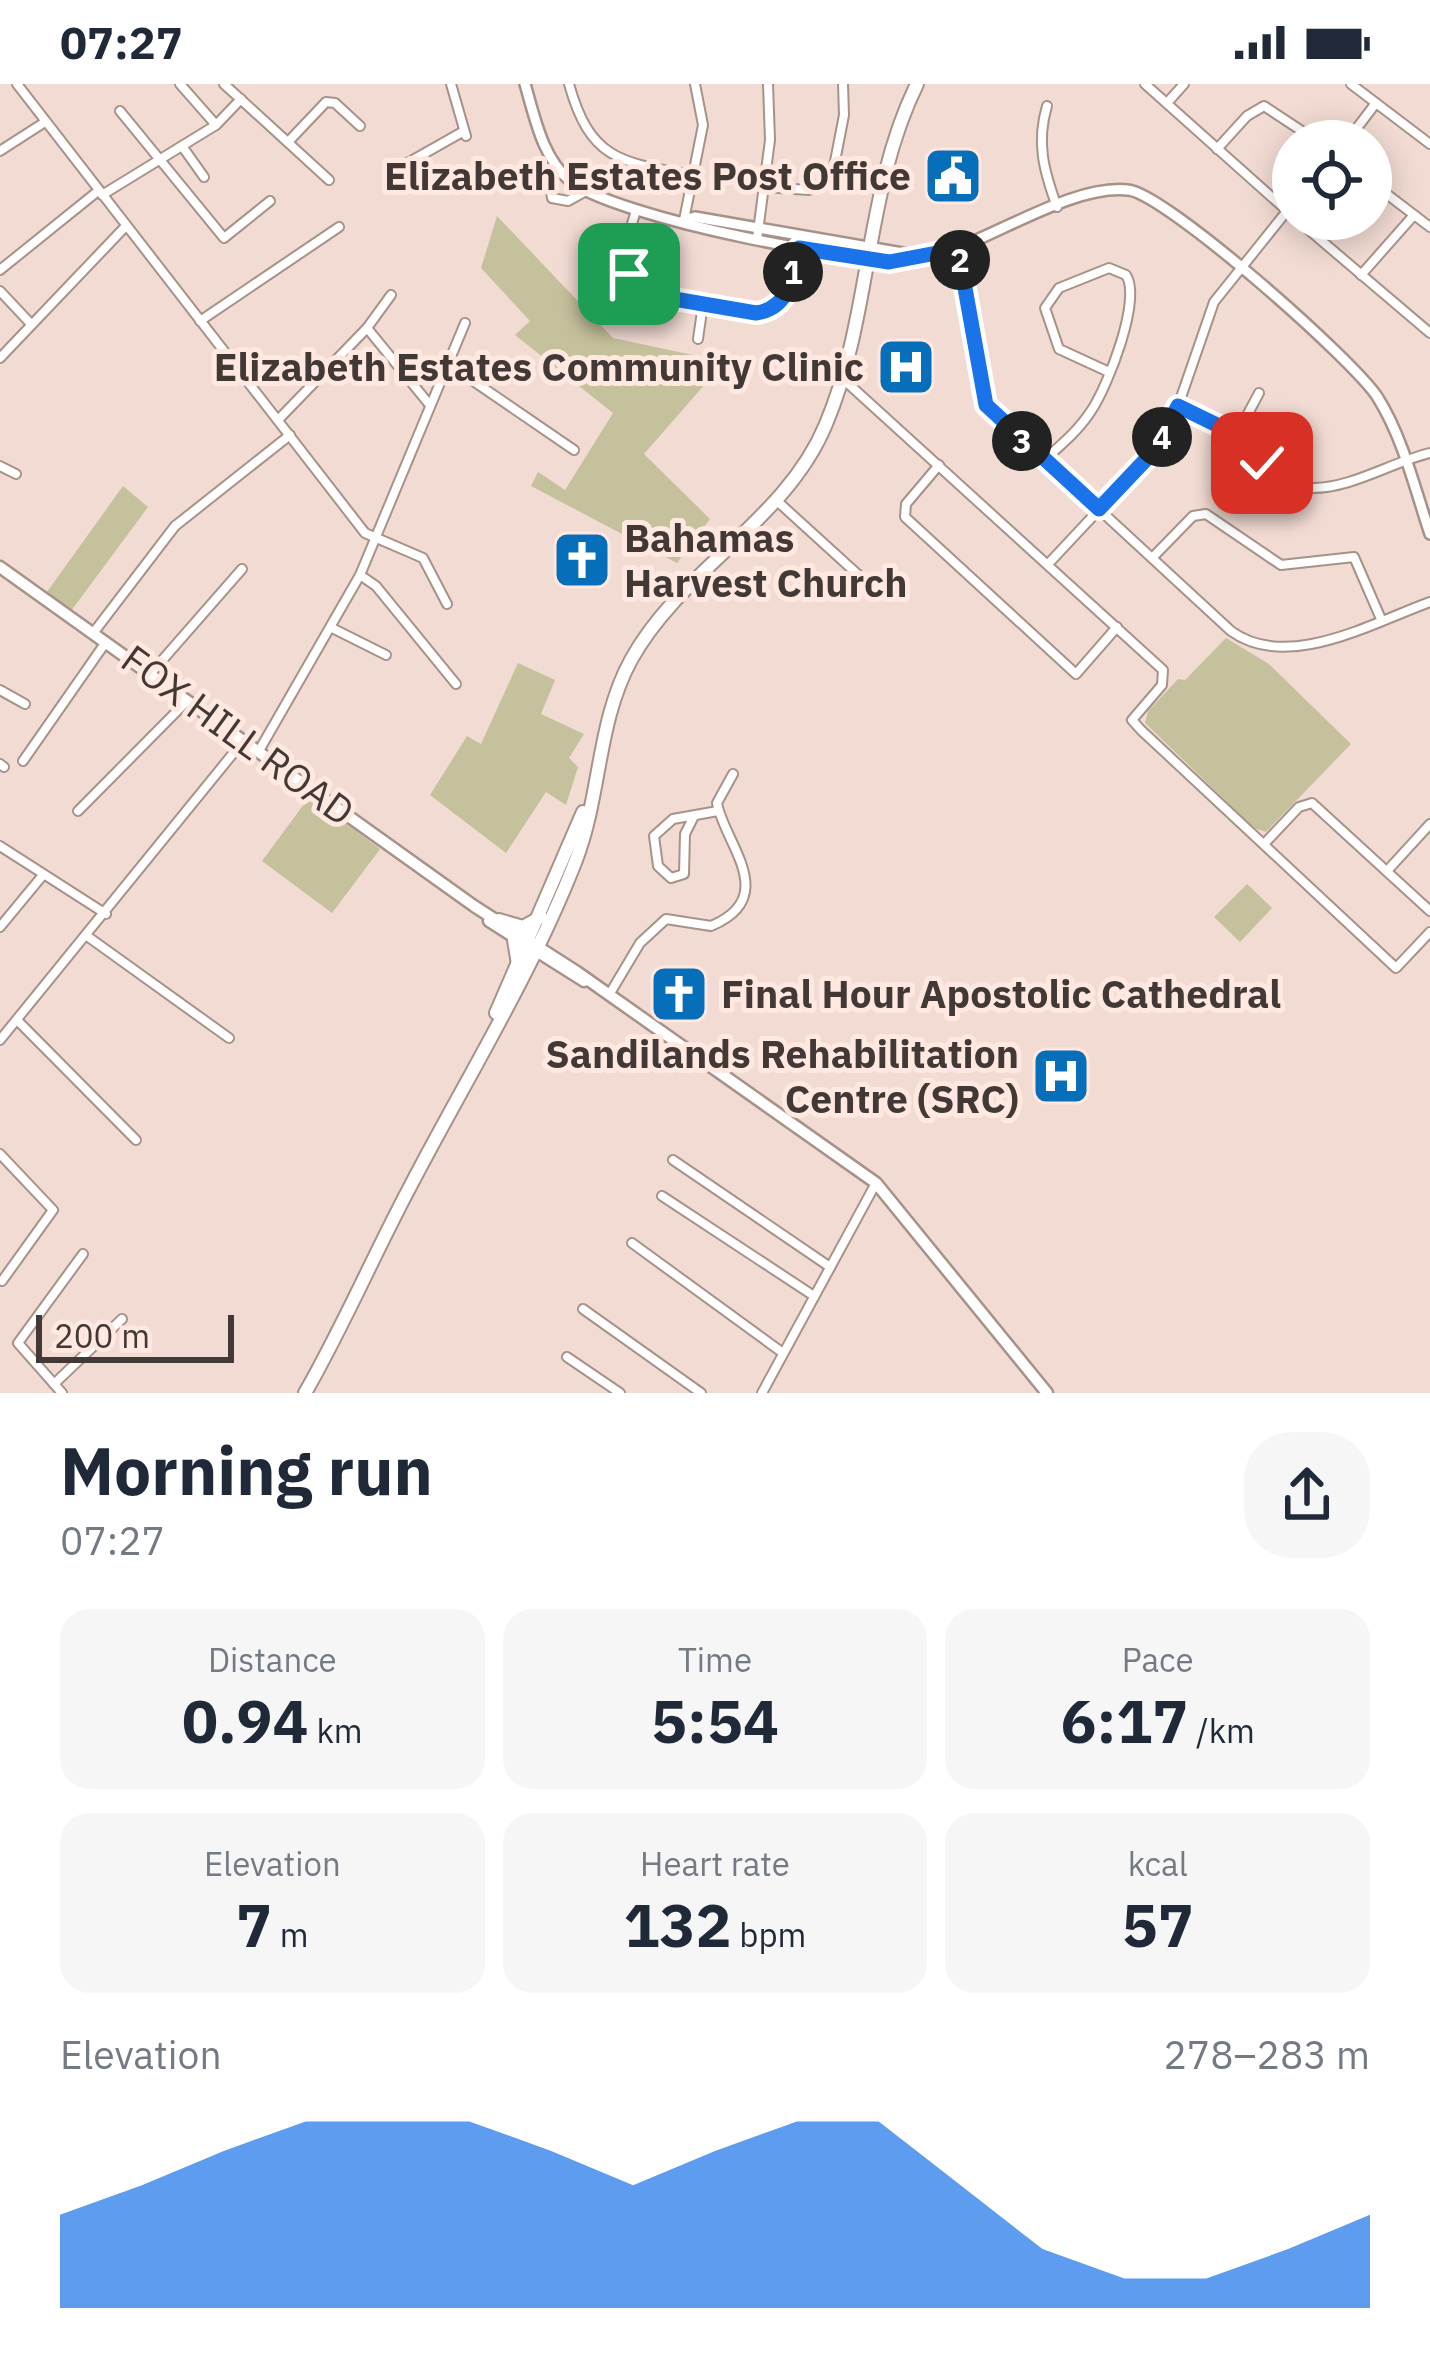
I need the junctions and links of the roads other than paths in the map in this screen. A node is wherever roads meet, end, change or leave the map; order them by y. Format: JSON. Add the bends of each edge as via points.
{"nodes":[{"id":1,"x":17,"y":84,"type":"edge"},
{"id":2,"x":180,"y":84,"type":"edge"},
{"id":3,"x":224,"y":84,"type":"edge"},
{"id":4,"x":451,"y":84,"type":"edge"},
{"id":5,"x":525,"y":84,"type":"edge"},
{"id":6,"x":568,"y":84,"type":"edge"},
{"id":7,"x":695,"y":84,"type":"edge"},
{"id":8,"x":768,"y":84,"type":"edge"},
{"id":9,"x":843,"y":84,"type":"edge"},
{"id":10,"x":917,"y":84,"type":"edge"},
{"id":11,"x":1145,"y":84,"type":"edge"},
{"id":12,"x":1184,"y":84,"type":"edge"},
{"id":13,"x":1351,"y":84,"type":"edge"},
{"id":14,"x":241,"y":99,"type":"junction"},
{"id":15,"x":1167,"y":103,"type":"junction"},
{"id":16,"x":1376,"y":103,"type":"junction"},
{"id":17,"x":1047,"y":106,"type":"dead end"},
{"id":18,"x":120,"y":111,"type":"dead end"},
{"id":19,"x":1285,"y":120,"type":"edge"},
{"id":20,"x":1363,"y":120,"type":"edge"},
{"id":21,"x":45,"y":122,"type":"junction"},
{"id":22,"x":215,"y":124,"type":"junction"},
{"id":23,"x":359,"y":127,"type":"dead end"},
{"id":24,"x":288,"y":142,"type":"junction"},
{"id":25,"x":409,"y":144,"type":"dead end"},
{"id":26,"x":1430,"y":144,"type":"edge"},
{"id":27,"x":182,"y":146,"type":"junction"},
{"id":28,"x":425,"y":149,"type":"junction"},
{"id":29,"x":1217,"y":149,"type":"junction"},
{"id":30,"x":0,"y":152,"type":"edge"},
{"id":31,"x":158,"y":162,"type":"junction"},
{"id":32,"x":397,"y":169,"type":"dead end"},
{"id":33,"x":558,"y":169,"type":"junction"},
{"id":34,"x":693,"y":175,"type":"junction"},
{"id":35,"x":204,"y":177,"type":"dead end"},
{"id":36,"x":329,"y":180,"type":"dead end"},
{"id":37,"x":764,"y":188,"type":"junction"},
{"id":38,"x":586,"y":191,"type":"junction"},
{"id":39,"x":100,"y":193,"type":"junction"},
{"id":40,"x":1272,"y":198,"type":"edge"},
{"id":41,"x":1392,"y":198,"type":"edge"},
{"id":42,"x":270,"y":201,"type":"dead end"},
{"id":43,"x":1057,"y":207,"type":"junction"},
{"id":44,"x":636,"y":210,"type":"junction"},
{"id":45,"x":1414,"y":215,"type":"junction"},
{"id":46,"x":684,"y":220,"type":"junction"},
{"id":47,"x":125,"y":227,"type":"junction"},
{"id":48,"x":339,"y":227,"type":"dead end"},
{"id":49,"x":1430,"y":227,"type":"edge"},
{"id":50,"x":758,"y":234,"type":"junction"},
{"id":51,"x":1272,"y":236,"type":"edge"},
{"id":52,"x":1320,"y":240,"type":"edge"},
{"id":53,"x":868,"y":244,"type":"junction"},
{"id":54,"x":799,"y":248,"type":"junction"},
{"id":55,"x":958,"y":249,"type":"junction"},
{"id":56,"x":926,"y":258,"type":"junction"},
{"id":57,"x":866,"y":259,"type":"junction"},
{"id":58,"x":1240,"y":268,"type":"junction"},
{"id":59,"x":0,"y":269,"type":"edge"},
{"id":60,"x":1361,"y":275,"type":"junction"},
{"id":61,"x":0,"y":291,"type":"edge"},
{"id":62,"x":391,"y":295,"type":"dead end"},
{"id":63,"x":703,"y":304,"type":"junction"},
{"id":64,"x":200,"y":321,"type":"junction"},
{"id":65,"x":465,"y":323,"type":"dead end"},
{"id":66,"x":31,"y":324,"type":"junction"},
{"id":67,"x":367,"y":328,"type":"junction"},
{"id":68,"x":1430,"y":333,"type":"edge"},
{"id":69,"x":698,"y":339,"type":"dead end"},
{"id":70,"x":0,"y":358,"type":"edge"},
{"id":71,"x":447,"y":363,"type":"junction"},
{"id":72,"x":1109,"y":372,"type":"junction"},
{"id":73,"x":843,"y":379,"type":"junction"},
{"id":74,"x":1259,"y":393,"type":"dead end"},
{"id":75,"x":429,"y":404,"type":"junction"},
{"id":76,"x":1178,"y":406,"type":"junction"},
{"id":77,"x":278,"y":420,"type":"junction"},
{"id":78,"x":290,"y":435,"type":"junction"},
{"id":79,"x":1235,"y":439,"type":"junction"},
{"id":80,"x":574,"y":450,"type":"dead end"},
{"id":81,"x":1430,"y":453,"type":"edge"},
{"id":82,"x":1044,"y":460,"type":"junction"},
{"id":83,"x":1405,"y":460,"type":"junction"},
{"id":84,"x":939,"y":465,"type":"junction"},
{"id":85,"x":0,"y":466,"type":"edge"},
{"id":86,"x":16,"y":474,"type":"dead end"},
{"id":87,"x":776,"y":500,"type":"junction"},
{"id":88,"x":1099,"y":509,"type":"junction"},
{"id":89,"x":1430,"y":534,"type":"edge"},
{"id":90,"x":376,"y":539,"type":"junction"},
{"id":91,"x":1152,"y":558,"type":"junction"},
{"id":92,"x":1050,"y":562,"type":"junction"},
{"id":93,"x":0,"y":566,"type":"edge"},
{"id":94,"x":242,"y":568,"type":"dead end"},
{"id":95,"x":360,"y":575,"type":"junction"},
{"id":96,"x":866,"y":580,"type":"dead end"},
{"id":97,"x":1430,"y":602,"type":"edge"},
{"id":98,"x":447,"y":604,"type":"dead end"},
{"id":99,"x":1381,"y":620,"type":"junction"},
{"id":100,"x":1117,"y":626,"type":"junction"},
{"id":101,"x":332,"y":628,"type":"junction"},
{"id":102,"x":94,"y":632,"type":"junction"},
{"id":103,"x":106,"y":641,"type":"junction"},
{"id":104,"x":386,"y":655,"type":"dead end"},
{"id":105,"x":151,"y":673,"type":"junction"},
{"id":106,"x":456,"y":684,"type":"dead end"},
{"id":107,"x":0,"y":690,"type":"edge"},
{"id":108,"x":188,"y":699,"type":"junction"},
{"id":109,"x":25,"y":704,"type":"dead end"},
{"id":110,"x":245,"y":738,"type":"junction"},
{"id":111,"x":260,"y":749,"type":"junction"},
{"id":112,"x":23,"y":760,"type":"dead end"},
{"id":113,"x":733,"y":774,"type":"dead end"},
{"id":114,"x":596,"y":777,"type":"junction"},
{"id":115,"x":78,"y":811,"type":"dead end"},
{"id":116,"x":718,"y":811,"type":"junction"},
{"id":117,"x":693,"y":818,"type":"junction"},
{"id":118,"x":1430,"y":824,"type":"edge"},
{"id":119,"x":1264,"y":844,"type":"junction"},
{"id":120,"x":0,"y":846,"type":"edge"},
{"id":121,"x":1388,"y":871,"type":"junction"},
{"id":122,"x":43,"y":875,"type":"junction"},
{"id":123,"x":474,"y":906,"type":"junction"},
{"id":124,"x":1430,"y":911,"type":"edge"},
{"id":125,"x":106,"y":914,"type":"junction"},
{"id":126,"x":541,"y":917,"type":"junction"},
{"id":127,"x":499,"y":920,"type":"junction"},
{"id":128,"x":0,"y":928,"type":"edge"},
{"id":129,"x":1430,"y":932,"type":"edge"},
{"id":130,"x":87,"y":936,"type":"junction"},
{"id":131,"x":514,"y":940,"type":"junction"},
{"id":132,"x":532,"y":948,"type":"junction"},
{"id":133,"x":516,"y":971,"type":"junction"},
{"id":134,"x":608,"y":997,"type":"junction"},
{"id":135,"x":16,"y":1020,"type":"junction"},
{"id":136,"x":229,"y":1039,"type":"dead end"},
{"id":137,"x":0,"y":1040,"type":"edge"},
{"id":138,"x":481,"y":1054,"type":"junction"},
{"id":139,"x":136,"y":1140,"type":"dead end"},
{"id":140,"x":0,"y":1154,"type":"edge"},
{"id":141,"x":674,"y":1160,"type":"dead end"},
{"id":142,"x":876,"y":1183,"type":"junction"},
{"id":143,"x":662,"y":1196,"type":"dead end"},
{"id":144,"x":632,"y":1244,"type":"dead end"},
{"id":145,"x":83,"y":1253,"type":"dead end"},
{"id":146,"x":830,"y":1267,"type":"junction"},
{"id":147,"x":2,"y":1281,"type":"edge"},
{"id":148,"x":814,"y":1296,"type":"junction"},
{"id":149,"x":584,"y":1309,"type":"dead end"},
{"id":150,"x":122,"y":1319,"type":"dead end"},
{"id":151,"x":783,"y":1353,"type":"junction"},
{"id":152,"x":567,"y":1357,"type":"dead end"},
{"id":153,"x":54,"y":1384,"type":"junction"},
{"id":154,"x":763,"y":1392,"type":"edge"},
{"id":155,"x":62,"y":1393,"type":"edge"},
{"id":156,"x":305,"y":1393,"type":"edge"},
{"id":157,"x":620,"y":1393,"type":"edge"},
{"id":158,"x":700,"y":1393,"type":"edge"},
{"id":159,"x":1047,"y":1393,"type":"edge"}],
"edges":[{"from":1,"to":21,"type":"street"},
{"from":2,"to":22,"type":"street"},
{"from":3,"to":14,"type":"street"},
{"from":4,"to":28,"type":"street","via":[[465,133]]},
{"from":5,"to":33,"type":"street"},
{"from":6,"to":34,"type":"street","via":[[586,134],[607,153]]},
{"from":7,"to":34,"type":"street","via":[[703,125]]},
{"from":8,"to":37,"type":"street"},
{"from":9,"to":37,"type":"street","via":[[832,177],[809,190]]},
{"from":10,"to":53,"type":"highway"},
{"from":11,"to":15,"type":"street"},
{"from":12,"to":15,"type":"street"},
{"from":13,"to":16,"type":"street"},
{"from":14,"to":22,"type":"street"},
{"from":14,"to":24,"type":"street"},
{"from":15,"to":29,"type":"street"},
{"from":16,"to":20,"type":"street"},
{"from":16,"to":26,"type":"street"},
{"from":17,"to":43,"type":"street","via":[[1040,155]]},
{"from":18,"to":31,"type":"street"},
{"from":19,"to":29,"type":"street","via":[[1264,106]]},
{"from":21,"to":30,"type":"street"},
{"from":21,"to":39,"type":"street"},
{"from":22,"to":27,"type":"street"},
{"from":23,"to":24,"type":"street","via":[[326,102]]},
{"from":24,"to":36,"type":"street"},
{"from":25,"to":28,"type":"street"},
{"from":27,"to":31,"type":"street"},
{"from":27,"to":35,"type":"street"},
{"from":28,"to":32,"type":"street"},
{"from":29,"to":40,"type":"street"},
{"from":31,"to":39,"type":"street"},
{"from":31,"to":42,"type":"street","via":[[224,238]]},
{"from":33,"to":38,"type":"street"},
{"from":33,"to":38,"type":"street","via":[[552,198]]},
{"from":34,"to":46,"type":"street"},
{"from":37,"to":50,"type":"street"},
{"from":38,"to":44,"type":"street"},
{"from":39,"to":47,"type":"street"},
{"from":39,"to":59,"type":"street"},
{"from":41,"to":45,"type":"street"},
{"from":43,"to":55,"type":"street"},
{"from":43,"to":58,"type":"street","via":[[1108,190],[1144,194]]},
{"from":44,"to":46,"type":"street"},
{"from":44,"to":63,"type":"street","via":[[625,256],[632,280],[651,295]]},
{"from":45,"to":49,"type":"street"},
{"from":45,"to":60,"type":"street"},
{"from":46,"to":50,"type":"street"},
{"from":47,"to":64,"type":"street"},
{"from":47,"to":66,"type":"street"},
{"from":48,"to":64,"type":"street"},
{"from":50,"to":53,"type":"street"},
{"from":50,"to":54,"type":"street"},
{"from":51,"to":58,"type":"street"},
{"from":52,"to":60,"type":"street"},
{"from":53,"to":56,"type":"street"},
{"from":53,"to":57,"type":"highway"},
{"from":54,"to":57,"type":"street"},
{"from":54,"to":63,"type":"street","via":[[786,294],[772,310]]},
{"from":55,"to":56,"type":"street"},
{"from":55,"to":82,"type":"street","via":[[981,393]]},
{"from":56,"to":57,"type":"street"},
{"from":57,"to":73,"type":"highway"},
{"from":58,"to":76,"type":"street","via":[[1203,321]]},
{"from":58,"to":83,"type":"street","via":[[1368,384]]},
{"from":60,"to":68,"type":"street"},
{"from":61,"to":66,"type":"street"},
{"from":62,"to":67,"type":"street"},
{"from":63,"to":69,"type":"street"},
{"from":64,"to":77,"type":"street"},
{"from":65,"to":71,"type":"street"},
{"from":66,"to":70,"type":"street"},
{"from":67,"to":75,"type":"street"},
{"from":67,"to":77,"type":"street"},
{"from":71,"to":75,"type":"street"},
{"from":71,"to":80,"type":"street"},
{"from":72,"to":72,"type":"street","via":[[1133,297],[1126,275],[1109,268],[1058,288],[1045,308],[1059,350]]},
{"from":72,"to":82,"type":"street","via":[[1089,415]]},
{"from":73,"to":84,"type":"street"},
{"from":73,"to":87,"type":"highway","via":[[814,450]]},
{"from":74,"to":79,"type":"street"},
{"from":75,"to":90,"type":"street"},
{"from":76,"to":79,"type":"street"},
{"from":76,"to":88,"type":"street","via":[[1153,452]]},
{"from":77,"to":78,"type":"street"},
{"from":78,"to":90,"type":"street"},
{"from":78,"to":102,"type":"street","via":[[176,526]]},
{"from":79,"to":83,"type":"street","via":[[1276,474],[1309,488]]},
{"from":81,"to":83,"type":"street"},
{"from":82,"to":88,"type":"street"},
{"from":83,"to":89,"type":"street"},
{"from":84,"to":92,"type":"street"},
{"from":84,"to":100,"type":"street","via":[[906,504],[905,517],[1076,674]]},
{"from":85,"to":86,"type":"street"},
{"from":87,"to":96,"type":"street"},
{"from":87,"to":114,"type":"highway","via":[[669,604],[642,642],[616,692]]},
{"from":88,"to":91,"type":"street"},
{"from":88,"to":92,"type":"street"},
{"from":90,"to":95,"type":"street"},
{"from":90,"to":98,"type":"street","via":[[423,558]]},
{"from":91,"to":99,"type":"street","via":[[1231,632],[1268,650]]},
{"from":91,"to":99,"type":"street","via":[[1193,516],[1206,514],[1281,565],[1354,557]]},
{"from":92,"to":100,"type":"street"},
{"from":93,"to":102,"type":"main road","name":"FOX HILL ROAD"},
{"from":94,"to":105,"type":"street"},
{"from":95,"to":101,"type":"street"},
{"from":95,"to":106,"type":"street"},
{"from":97,"to":99,"type":"street"},
{"from":100,"to":119,"type":"street","via":[[1165,680],[1132,720]]},
{"from":101,"to":104,"type":"street"},
{"from":101,"to":111,"type":"street"},
{"from":102,"to":103,"type":"main road","name":"FOX HILL ROAD"},
{"from":103,"to":105,"type":"main road","name":"FOX HILL ROAD"},
{"from":103,"to":112,"type":"street"},
{"from":105,"to":108,"type":"main road","name":"FOX HILL ROAD"},
{"from":107,"to":109,"type":"street"},
{"from":108,"to":110,"type":"main road","name":"FOX HILL ROAD"},
{"from":108,"to":115,"type":"street"},
{"from":110,"to":111,"type":"main road","name":"FOX HILL ROAD"},
{"from":110,"to":125,"type":"street"},
{"from":111,"to":123,"type":"main road","name":"FOX HILL ROAD"},
{"from":113,"to":116,"type":"street","via":[[718,795]]},
{"from":114,"to":126,"type":"highway"},
{"from":114,"to":132,"type":"highway","via":[[577,858]]},
{"from":116,"to":117,"type":"street"},
{"from":116,"to":134,"type":"street","via":[[744,861],[739,900],[712,926],[666,919]]},
{"from":117,"to":117,"type":"street","via":[[684,874],[671,878],[658,866],[654,836],[673,819]]},
{"from":118,"to":121,"type":"street"},
{"from":119,"to":121,"type":"street","via":[[1312,803]]},
{"from":119,"to":129,"type":"street","via":[[1396,968]]},
{"from":120,"to":122,"type":"street"},
{"from":121,"to":124,"type":"street"},
{"from":122,"to":125,"type":"street"},
{"from":122,"to":128,"type":"street"},
{"from":123,"to":127,"type":"main road","name":"FOX HILL ROAD"},
{"from":123,"to":131,"type":"main road","name":"FOX HILL ROAD"},
{"from":125,"to":130,"type":"street"},
{"from":126,"to":127,"type":"highway","via":[[524,927]]},
{"from":126,"to":132,"type":"highway"},
{"from":127,"to":132,"type":"main road","name":"FOX HILL ROAD"},
{"from":130,"to":135,"type":"street"},
{"from":130,"to":136,"type":"street"},
{"from":131,"to":132,"type":"main road","name":"FOX HILL ROAD"},
{"from":131,"to":133,"type":"highway"},
{"from":132,"to":133,"type":"highway"},
{"from":132,"to":134,"type":"main road","name":"FOX HILL ROAD"},
{"from":132,"to":138,"type":"highway"},
{"from":133,"to":138,"type":"highway"},
{"from":134,"to":142,"type":"main road","name":"FOX HILL ROAD"},
{"from":135,"to":137,"type":"street"},
{"from":135,"to":139,"type":"street"},
{"from":138,"to":156,"type":"highway"},
{"from":140,"to":147,"type":"street","via":[[53,1210]]},
{"from":141,"to":146,"type":"street"},
{"from":142,"to":146,"type":"street"},
{"from":142,"to":159,"type":"main road","name":"FOX HILL ROAD"},
{"from":143,"to":148,"type":"street"},
{"from":144,"to":151,"type":"street"},
{"from":145,"to":153,"type":"street","via":[[18,1342]]},
{"from":146,"to":148,"type":"street"},
{"from":148,"to":151,"type":"street"},
{"from":149,"to":158,"type":"street"},
{"from":150,"to":153,"type":"street"},
{"from":151,"to":154,"type":"street"},
{"from":152,"to":157,"type":"street"},
{"from":153,"to":155,"type":"street"}]}
